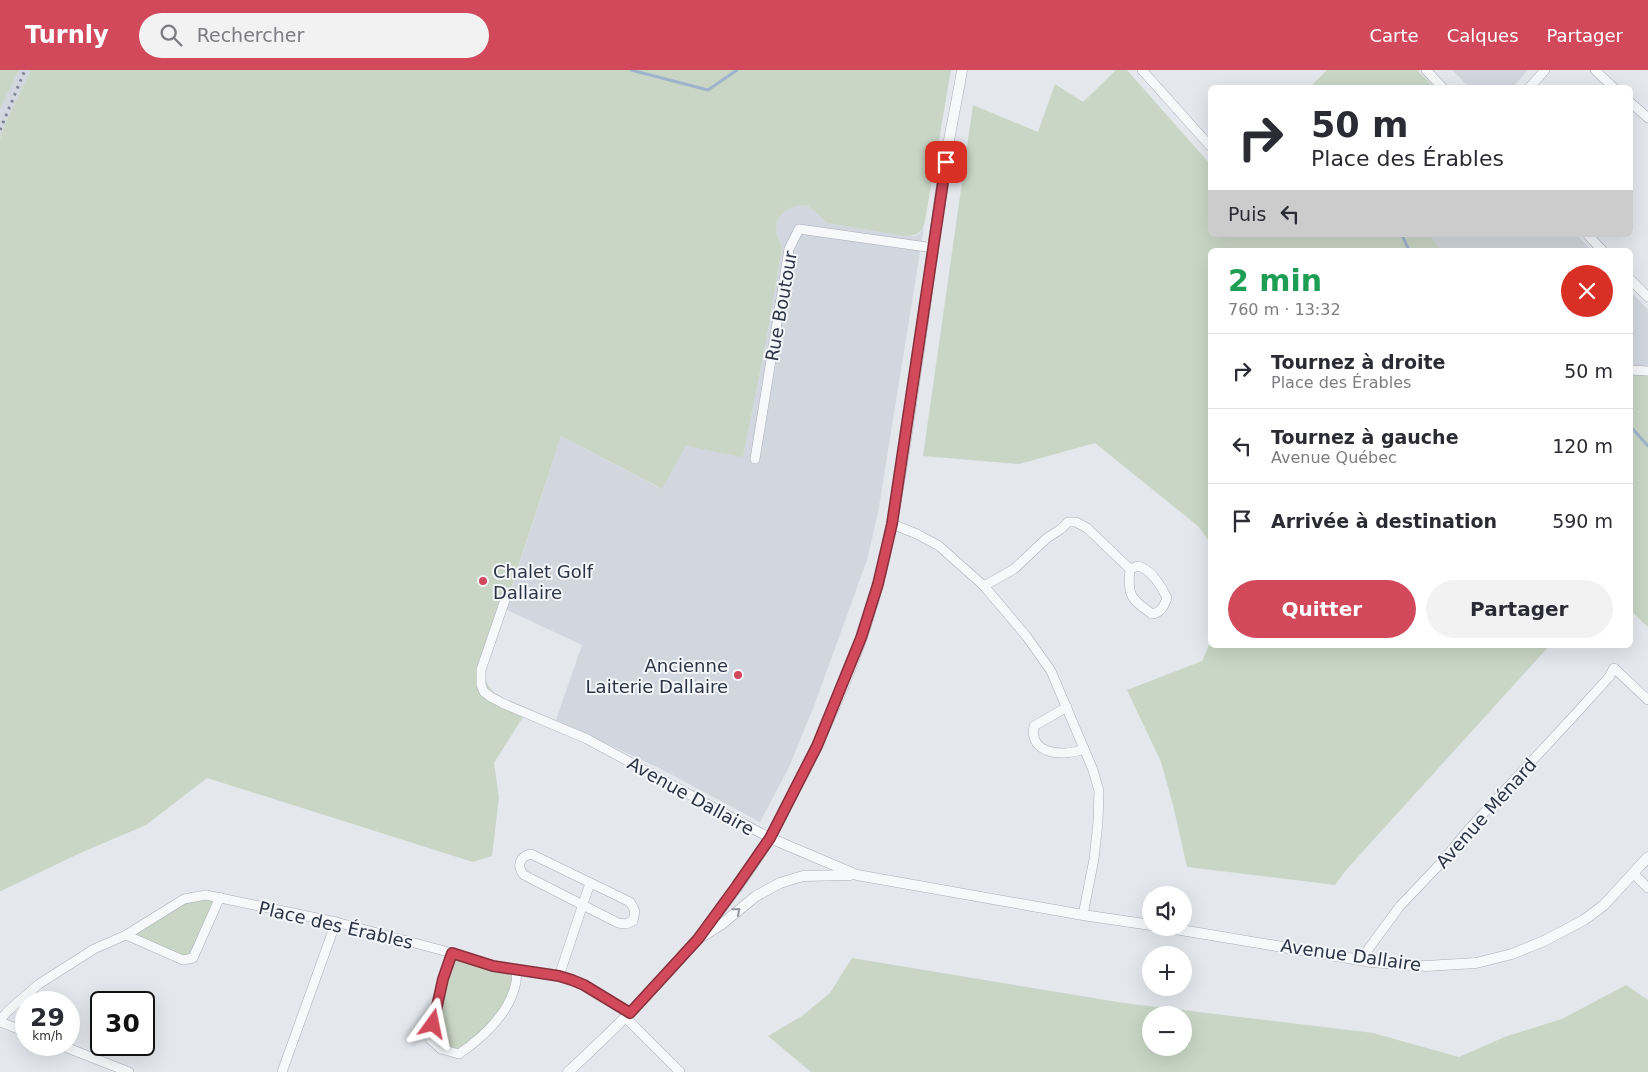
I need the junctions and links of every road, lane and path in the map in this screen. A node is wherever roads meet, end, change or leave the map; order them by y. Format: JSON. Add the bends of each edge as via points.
{"nodes":[{"id":1,"x":962,"y":70,"type":"edge"},
{"id":2,"x":1142,"y":70,"type":"edge"},
{"id":3,"x":1426,"y":70,"type":"edge"},
{"id":4,"x":1545,"y":70,"type":"edge"},
{"id":5,"x":1595,"y":70,"type":"edge"},
{"id":6,"x":1440,"y":85,"type":"edge"},
{"id":7,"x":1532,"y":85,"type":"edge"},
{"id":8,"x":1611,"y":85,"type":"edge"},
{"id":9,"x":1633,"y":105,"type":"edge"},
{"id":10,"x":1648,"y":118,"type":"edge"},
{"id":11,"x":1208,"y":144,"type":"edge"},
{"id":12,"x":1590,"y":237,"type":"edge"},
{"id":13,"x":934,"y":248,"type":"junction"},
{"id":14,"x":1600,"y":248,"type":"edge"},
{"id":15,"x":1633,"y":282,"type":"edge"},
{"id":16,"x":1648,"y":297,"type":"edge"},
{"id":17,"x":1633,"y":370,"type":"edge"},
{"id":18,"x":1648,"y":371,"type":"edge"},
{"id":19,"x":755,"y":459,"type":"dead end"},
{"id":20,"x":892,"y":524,"type":"junction"},
{"id":21,"x":1130,"y":569,"type":"junction"},
{"id":22,"x":984,"y":586,"type":"junction"},
{"id":23,"x":506,"y":596,"type":"dead end"},
{"id":24,"x":1648,"y":700,"type":"edge"},
{"id":25,"x":1067,"y":707,"type":"junction"},
{"id":26,"x":1084,"y":749,"type":"junction"},
{"id":27,"x":770,"y":838,"type":"junction"},
{"id":28,"x":1648,"y":857,"type":"edge"},
{"id":29,"x":1634,"y":874,"type":"junction"},
{"id":30,"x":856,"y":875,"type":"junction"},
{"id":31,"x":590,"y":883,"type":"junction"},
{"id":32,"x":1648,"y":888,"type":"edge"},
{"id":33,"x":220,"y":897,"type":"junction"},
{"id":34,"x":582,"y":906,"type":"junction"},
{"id":35,"x":1083,"y":915,"type":"junction"},
{"id":36,"x":336,"y":922,"type":"junction"},
{"id":37,"x":1142,"y":924,"type":"edge"},
{"id":38,"x":1192,"y":932,"type":"edge"},
{"id":39,"x":126,"y":935,"type":"junction"},
{"id":40,"x":698,"y":939,"type":"junction"},
{"id":41,"x":452,"y":953,"type":"junction"},
{"id":42,"x":1361,"y":959,"type":"junction"},
{"id":43,"x":517,"y":970,"type":"junction"},
{"id":44,"x":559,"y":976,"type":"junction"},
{"id":45,"x":628,"y":1016,"type":"junction"},
{"id":46,"x":0,"y":1021,"type":"edge"},
{"id":47,"x":15,"y":1027,"type":"edge"},
{"id":48,"x":80,"y":1053,"type":"edge"},
{"id":49,"x":129,"y":1072,"type":"edge"},
{"id":50,"x":282,"y":1072,"type":"edge"},
{"id":51,"x":568,"y":1072,"type":"edge"},
{"id":52,"x":680,"y":1072,"type":"edge"}],
"edges":[{"from":1,"to":13,"type":"street"},
{"from":2,"to":11,"type":"street"},
{"from":3,"to":6,"type":"street"},
{"from":4,"to":7,"type":"street"},
{"from":5,"to":8,"type":"street"},
{"from":9,"to":10,"type":"street"},
{"from":12,"to":14,"type":"street"},
{"from":13,"to":19,"type":"street","name":"Rue Boutour","via":[[799,229],[789,249]]},
{"from":13,"to":20,"type":"street"},
{"from":15,"to":16,"type":"street"},
{"from":17,"to":18,"type":"street"},
{"from":20,"to":22,"type":"street","via":[[939,546]]},
{"from":20,"to":27,"type":"street","via":[[875,593],[837,701]]},
{"from":21,"to":21,"type":"street","via":[[1143,567],[1168,598],[1156,614],[1131,595],[1128,586]]},
{"from":21,"to":22,"type":"street","via":[[1088,528],[1068,522],[1014,569]]},
{"from":22,"to":25,"type":"street","via":[[1052,671]]},
{"from":23,"to":27,"type":"street","name":"Avenue Dallaire","via":[[481,670],[484,692],[502,703],[587,739]]},
{"from":24,"to":42,"type":"street","name":"Avenue Ménard","via":[[1614,668],[1400,906]]},
{"from":25,"to":26,"type":"street"},
{"from":25,"to":26,"type":"street","via":[[1034,726],[1032,734],[1035,741],[1055,753],[1074,753]]},
{"from":26,"to":35,"type":"street","via":[[1099,791],[1099,810]]},
{"from":27,"to":30,"type":"street","name":"Avenue Dallaire"},
{"from":27,"to":40,"type":"street"},
{"from":28,"to":29,"type":"street","name":"Avenue Dallaire"},
{"from":29,"to":32,"type":"street"},
{"from":29,"to":42,"type":"street","name":"Avenue Dallaire","via":[[1604,905],[1584,920],[1512,954],[1476,963],[1426,966]]},
{"from":30,"to":35,"type":"street","name":"Avenue Dallaire"},
{"from":40,"to":30,"type":"street","one_way":true,"via":[[756,896],[780,883],[803,876]]},
{"from":31,"to":34,"type":"street"},
{"from":31,"to":34,"type":"street","via":[[630,902],[636,911],[635,917],[630,923],[622,924]]},
{"from":31,"to":34,"type":"street","via":[[535,855],[525,856],[520,861],[524,875]]},
{"from":33,"to":36,"type":"street","name":"Place des Érables"},
{"from":33,"to":39,"type":"street","name":"Place des Érables","via":[[206,895],[184,899]]},
{"from":33,"to":39,"type":"street","via":[[193,958],[183,960]]},
{"from":34,"to":44,"type":"street"},
{"from":35,"to":37,"type":"street","name":"Avenue Dallaire"},
{"from":36,"to":41,"type":"street","name":"Place des Érables"},
{"from":36,"to":50,"type":"street"},
{"from":38,"to":42,"type":"street","name":"Avenue Dallaire"},
{"from":39,"to":46,"type":"street","name":"Place des Érables","via":[[94,950],[39,984]]},
{"from":40,"to":45,"type":"street"},
{"from":41,"to":43,"type":"street","name":"Place des Érables"},
{"from":41,"to":43,"type":"street","via":[[430,1039],[441,1049],[459,1054],[478,1040],[504,1012],[515,986]]},
{"from":43,"to":44,"type":"street","name":"Place des Érables"},
{"from":44,"to":45,"type":"street","name":"Place des Érables","via":[[584,985]]},
{"from":45,"to":51,"type":"street"},
{"from":45,"to":52,"type":"street","name":"Place des Érables"},
{"from":46,"to":47,"type":"street"},
{"from":48,"to":49,"type":"street"}]}
